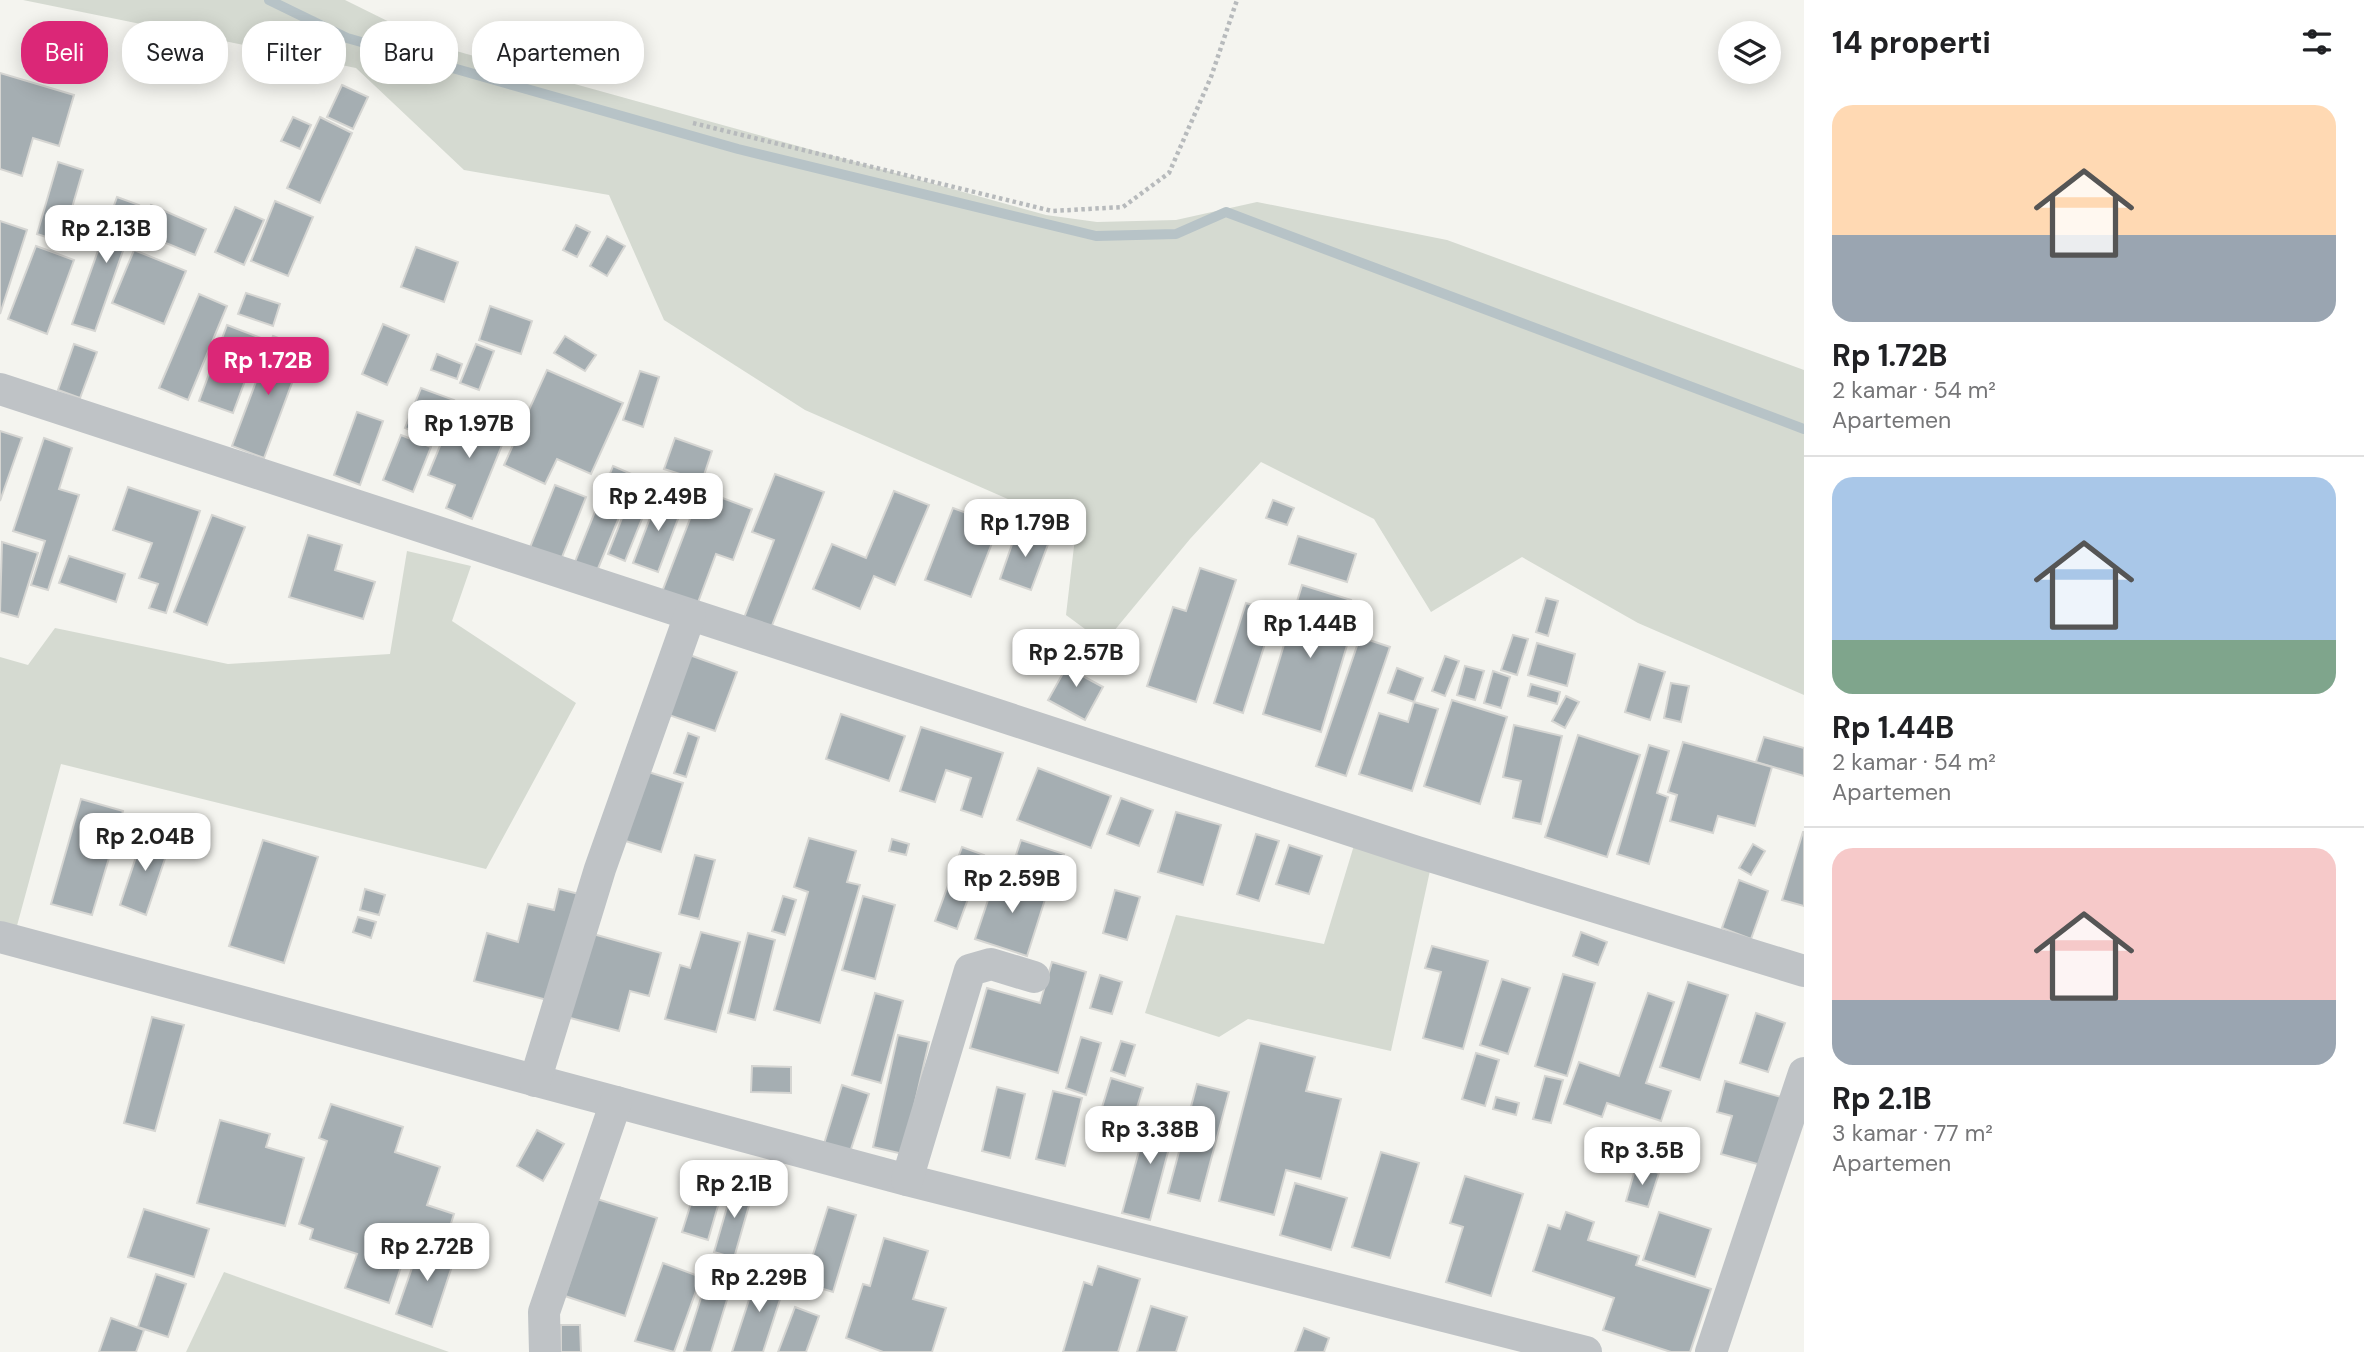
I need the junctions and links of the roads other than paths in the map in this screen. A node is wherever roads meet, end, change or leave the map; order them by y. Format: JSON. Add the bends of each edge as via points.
{"nodes":[{"id":1,"x":0,"y":389,"type":"edge"},
{"id":2,"x":690,"y":615,"type":"junction"},
{"id":3,"x":0,"y":937,"type":"edge"},
{"id":4,"x":1804,"y":971,"type":"edge"},
{"id":5,"x":1034,"y":976,"type":"dead end"},
{"id":6,"x":1804,"y":1073,"type":"edge"},
{"id":7,"x":535,"y":1081,"type":"junction"},
{"id":8,"x":616,"y":1102,"type":"junction"},
{"id":9,"x":907,"y":1180,"type":"junction"},
{"id":10,"x":545,"y":1352,"type":"edge"},
{"id":11,"x":1586,"y":1352,"type":"edge"},
{"id":12,"x":1711,"y":1352,"type":"edge"}],
"edges":[{"from":1,"to":2,"type":"street"},
{"from":2,"to":4,"type":"street","via":[[1418,852]]},
{"from":2,"to":7,"type":"street","via":[[600,869]]},
{"from":3,"to":7,"type":"street"},
{"from":5,"to":9,"type":"street","via":[[990,964],[970,970]]},
{"from":6,"to":12,"type":"street"},
{"from":7,"to":8,"type":"street"},
{"from":8,"to":9,"type":"street"},
{"from":8,"to":10,"type":"street","via":[[544,1312]]},
{"from":9,"to":11,"type":"street"}]}
